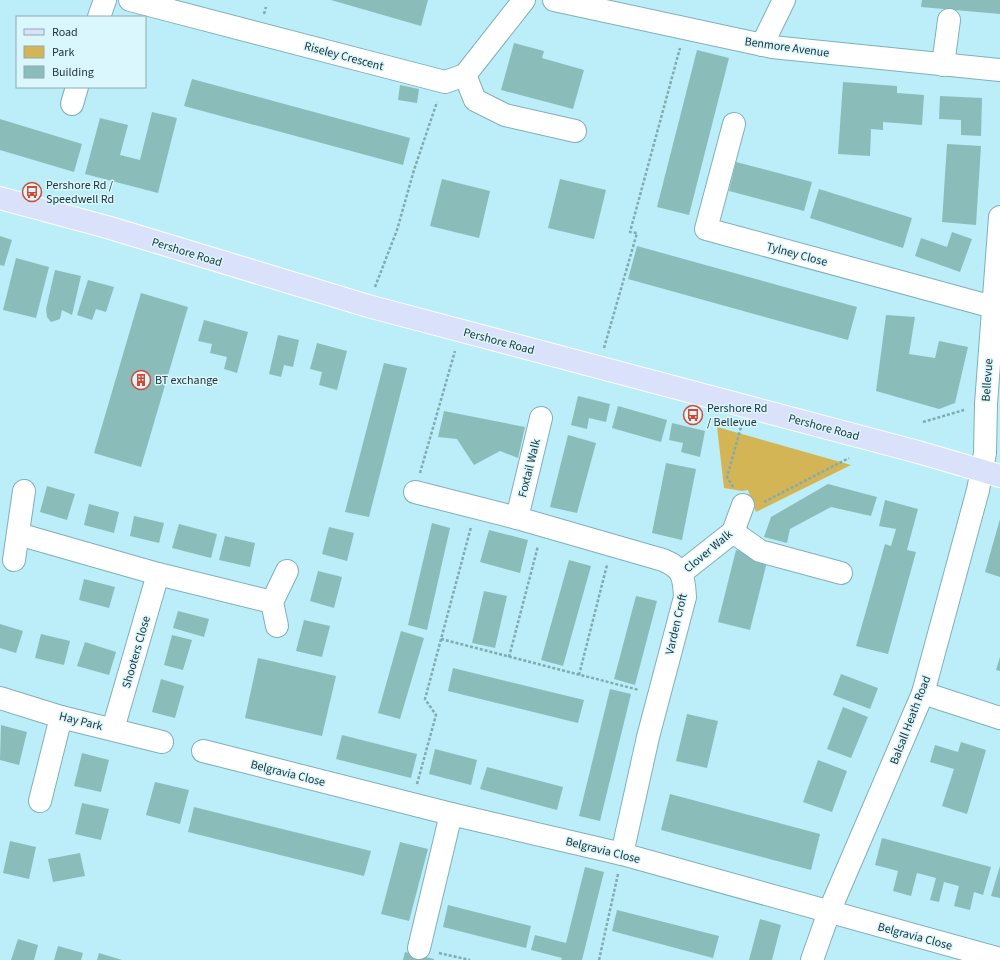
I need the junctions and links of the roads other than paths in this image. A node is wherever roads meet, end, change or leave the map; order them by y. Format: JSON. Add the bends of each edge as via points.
{"nodes":[{"id":1,"x":104,"y":0,"type":"edge"},
{"id":2,"x":130,"y":0,"type":"edge"},
{"id":3,"x":524,"y":0,"type":"edge"},
{"id":4,"x":554,"y":0,"type":"edge"},
{"id":5,"x":784,"y":0,"type":"edge"},
{"id":6,"x":99,"y":16,"type":"edge"},
{"id":7,"x":949,"y":20,"type":"dead end"},
{"id":8,"x":762,"y":45,"type":"junction"},
{"id":9,"x":943,"y":65,"type":"junction"},
{"id":10,"x":1000,"y":70,"type":"edge"},
{"id":11,"x":455,"y":79,"type":"junction"},
{"id":12,"x":734,"y":124,"type":"dead end"},
{"id":13,"x":575,"y":132,"type":"dead end"},
{"id":14,"x":0,"y":198,"type":"edge"},
{"id":15,"x":1000,"y":217,"type":"edge"},
{"id":16,"x":992,"y":308,"type":"junction"},
{"id":17,"x":541,"y":418,"type":"dead end"},
{"id":18,"x":990,"y":473,"type":"edge"},
{"id":19,"x":24,"y":491,"type":"dead end"},
{"id":20,"x":415,"y":492,"type":"road end"},
{"id":21,"x":743,"y":505,"type":"road end"},
{"id":22,"x":517,"y":518,"type":"junction"},
{"id":23,"x":733,"y":532,"type":"junction"},
{"id":24,"x":18,"y":534,"type":"junction"},
{"id":25,"x":14,"y":560,"type":"dead end"},
{"id":26,"x":287,"y":571,"type":"dead end"},
{"id":27,"x":681,"y":573,"type":"junction"},
{"id":28,"x":841,"y":573,"type":"dead end"},
{"id":29,"x":158,"y":574,"type":"junction"},
{"id":30,"x":272,"y":602,"type":"junction"},
{"id":31,"x":277,"y":626,"type":"dead end"},
{"id":32,"x":923,"y":693,"type":"junction"},
{"id":33,"x":0,"y":698,"type":"edge"},
{"id":34,"x":61,"y":717,"type":"junction"},
{"id":35,"x":1000,"y":718,"type":"edge"},
{"id":36,"x":113,"y":729,"type":"junction"},
{"id":37,"x":162,"y":742,"type":"dead end"},
{"id":38,"x":203,"y":751,"type":"dead end"},
{"id":39,"x":40,"y":801,"type":"dead end"},
{"id":40,"x":451,"y":814,"type":"junction"},
{"id":41,"x":622,"y":854,"type":"junction"},
{"id":42,"x":829,"y":912,"type":"junction"},
{"id":43,"x":419,"y":948,"type":"road end"},
{"id":44,"x":1000,"y":959,"type":"edge"},
{"id":45,"x":812,"y":960,"type":"edge"}],
"edges":[{"from":1,"to":6,"type":"street"},
{"from":2,"to":11,"type":"street","name":"Riseley Crescent"},
{"from":3,"to":11,"type":"street"},
{"from":4,"to":8,"type":"street","name":"Benmore Avenue"},
{"from":5,"to":8,"type":"street"},
{"from":7,"to":9,"type":"street"},
{"from":8,"to":9,"type":"street","name":"Benmore Avenue"},
{"from":9,"to":10,"type":"street","name":"Benmore Avenue"},
{"from":11,"to":13,"type":"street","via":[[475,100],[505,115]]},
{"from":12,"to":16,"type":"street","name":"Tylney Close","via":[[706,229]]},
{"from":14,"to":18,"type":"main road","name":"Pershore Road","via":[[107,227],[368,306]]},
{"from":15,"to":16,"type":"street","name":"Bellevue"},
{"from":16,"to":18,"type":"street","name":"Bellevue","via":[[985,453]]},
{"from":17,"to":22,"type":"street","name":"Foxtail Walk"},
{"from":18,"to":32,"type":"street","name":"Balsall Heath Road","via":[[978,490]]},
{"from":19,"to":24,"type":"street"},
{"from":20,"to":22,"type":"street"},
{"from":21,"to":23,"type":"street","name":"Clover Walk"},
{"from":22,"to":27,"type":"street","via":[[663,560],[677,567]]},
{"from":23,"to":27,"type":"street","name":"Clover Walk"},
{"from":23,"to":28,"type":"street","via":[[760,551]]},
{"from":24,"to":25,"type":"street"},
{"from":24,"to":29,"type":"street"},
{"from":26,"to":30,"type":"street"},
{"from":27,"to":41,"type":"street","name":"Varden Croft","via":[[685,597]]},
{"from":29,"to":30,"type":"street"},
{"from":29,"to":36,"type":"street","name":"Shooters Close"},
{"from":30,"to":31,"type":"street"},
{"from":32,"to":35,"type":"street"},
{"from":32,"to":42,"type":"street","name":"Balsall Heath Road"},
{"from":33,"to":34,"type":"street","name":"Hay Park"},
{"from":34,"to":36,"type":"street","name":"Hay Park"},
{"from":34,"to":39,"type":"street"},
{"from":36,"to":37,"type":"street","name":"Hay Park"},
{"from":38,"to":40,"type":"street","name":"Belgravia Close"},
{"from":40,"to":41,"type":"street","name":"Belgravia Close"},
{"from":40,"to":43,"type":"street"},
{"from":41,"to":42,"type":"street","name":"Belgravia Close"},
{"from":42,"to":44,"type":"street","name":"Belgravia Close"},
{"from":42,"to":45,"type":"street","name":"Balsall Heath Road"}]}
